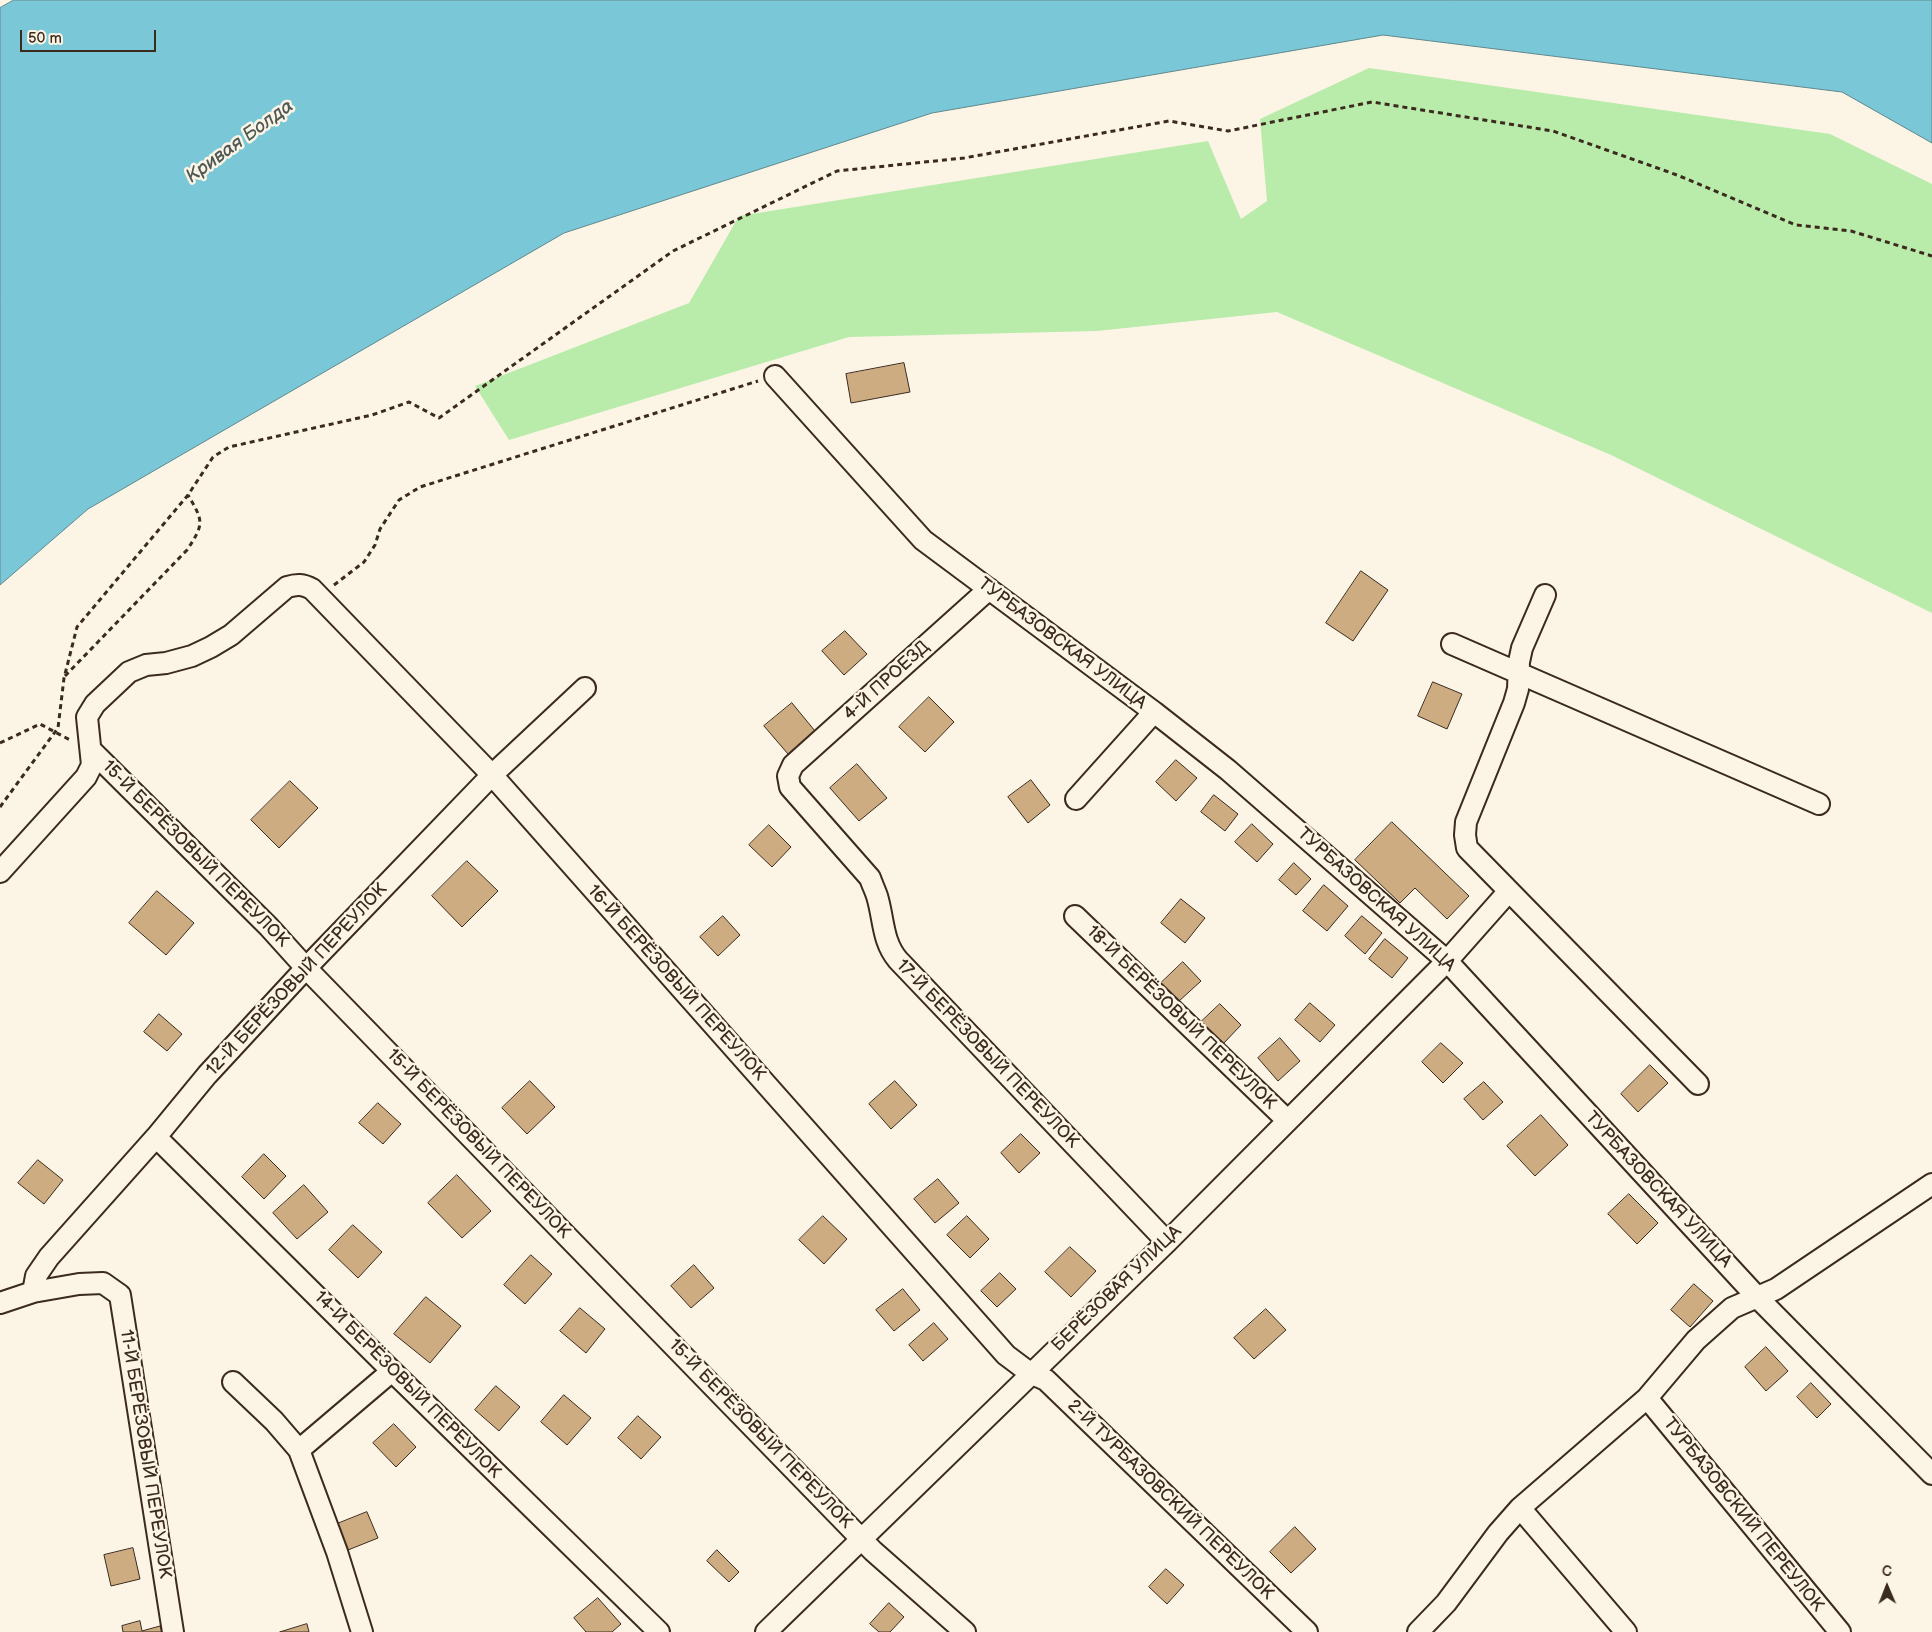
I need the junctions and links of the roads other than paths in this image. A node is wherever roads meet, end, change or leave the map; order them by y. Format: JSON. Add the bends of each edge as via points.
{"nodes":[{"id":1,"x":774,"y":376,"type":"road end"},
{"id":2,"x":989,"y":589,"type":"junction"},
{"id":3,"x":1545,"y":595,"type":"dead end"},
{"id":4,"x":1452,"y":644,"type":"dead end"},
{"id":5,"x":1520,"y":674,"type":"junction"},
{"id":6,"x":586,"y":688,"type":"dead end"},
{"id":7,"x":1154,"y":712,"type":"junction"},
{"id":8,"x":91,"y":750,"type":"junction"},
{"id":9,"x":492,"y":775,"type":"junction"},
{"id":10,"x":788,"y":776,"type":"joint"},
{"id":11,"x":1076,"y":799,"type":"dead end"},
{"id":12,"x":1819,"y":804,"type":"dead end"},
{"id":13,"x":0,"y":872,"type":"edge"},
{"id":14,"x":1509,"y":891,"type":"junction"},
{"id":15,"x":1075,"y":916,"type":"dead end"},
{"id":16,"x":1447,"y":961,"type":"junction"},
{"id":17,"x":306,"y":968,"type":"junction"},
{"id":18,"x":1698,"y":1084,"type":"dead end"},
{"id":19,"x":1287,"y":1120,"type":"junction"},
{"id":20,"x":156,"y":1137,"type":"junction"},
{"id":21,"x":1932,"y":1184,"type":"edge"},
{"id":22,"x":1167,"y":1242,"type":"junction"},
{"id":23,"x":33,"y":1292,"type":"junction"},
{"id":24,"x":1756,"y":1297,"type":"junction"},
{"id":25,"x":0,"y":1303,"type":"edge"},
{"id":26,"x":392,"y":1371,"type":"junction"},
{"id":27,"x":1030,"y":1373,"type":"junction"},
{"id":28,"x":233,"y":1382,"type":"dead end"},
{"id":29,"x":1647,"y":1398,"type":"junction"},
{"id":30,"x":299,"y":1450,"type":"junction"},
{"id":31,"x":1932,"y":1474,"type":"edge"},
{"id":32,"x":1520,"y":1508,"type":"junction"},
{"id":33,"x":863,"y":1540,"type":"junction"},
{"id":34,"x":173,"y":1632,"type":"edge"},
{"id":35,"x":362,"y":1632,"type":"edge"},
{"id":36,"x":659,"y":1632,"type":"edge"},
{"id":37,"x":766,"y":1632,"type":"edge"},
{"id":38,"x":965,"y":1632,"type":"edge"},
{"id":39,"x":1307,"y":1632,"type":"edge"},
{"id":40,"x":1418,"y":1632,"type":"edge"},
{"id":41,"x":1626,"y":1632,"type":"edge"},
{"id":42,"x":1840,"y":1632,"type":"edge"}],
"edges":[{"from":1,"to":2,"type":"street","name":"ТУРБАЗОВСКАЯ УЛИЦА","via":[[923,540]]},
{"from":2,"to":7,"type":"street","name":"ТУРБАЗОВСКАЯ УЛИЦА"},
{"from":2,"to":10,"type":"street","name":"4-Й ПРОЕЗД","via":[[794,766]]},
{"from":3,"to":5,"type":"street","via":[[1522,648]]},
{"from":4,"to":5,"type":"street"},
{"from":5,"to":12,"type":"street"},
{"from":5,"to":14,"type":"street","via":[[1514,703],[1466,822],[1465,835],[1466,848]]},
{"from":6,"to":9,"type":"street","name":"12-Й БЕРЁЗОВЫЙ ПЕРЕУЛОК"},
{"from":7,"to":11,"type":"street"},
{"from":7,"to":16,"type":"street","name":"ТУРБАЗОВСКАЯ УЛИЦА","via":[[1228,770]]},
{"from":8,"to":9,"type":"street","name":"16-Й БЕРЁЗОВЫЙ ПЕРЕУЛОК","via":[[87,716],[129,672],[146,664],[192,656],[211,647],[231,635],[287,587],[296,584],[306,585],[319,595]]},
{"from":8,"to":13,"type":"street","via":[[92,765],[86,777]]},
{"from":8,"to":17,"type":"street","name":"15-Й БЕРЁЗОВЫЙ ПЕРЕУЛОК"},
{"from":9,"to":17,"type":"street","name":"12-Й БЕРЁЗОВЫЙ ПЕРЕУЛОК"},
{"from":9,"to":27,"type":"street","name":"16-Й БЕРЁЗОВЫЙ ПЕРЕУЛОК","via":[[1006,1355]]},
{"from":10,"to":22,"type":"street","name":"17-Й БЕРЁЗОВЫЙ ПЕРЕУЛОК","via":[[790,787],[870,878],[891,952]]},
{"from":14,"to":16,"type":"street","name":"БЕРЁЗОВАЯ УЛИЦА"},
{"from":14,"to":18,"type":"street"},
{"from":15,"to":19,"type":"street","name":"18-Й БЕРЁЗОВЫЙ ПЕРЕУЛОК"},
{"from":16,"to":19,"type":"street","name":"БЕРЁЗОВАЯ УЛИЦА"},
{"from":16,"to":24,"type":"street","name":"ТУРБАЗОВСКАЯ УЛИЦА"},
{"from":17,"to":20,"type":"street","name":"12-Й БЕРЁЗОВЫЙ ПЕРЕУЛОК","via":[[207,1075]]},
{"from":17,"to":33,"type":"street","name":"15-Й БЕРЁЗОВЫЙ ПЕРЕУЛОК"},
{"from":19,"to":22,"type":"street","name":"БЕРЁЗОВАЯ УЛИЦА"},
{"from":20,"to":23,"type":"street","name":"12-Й БЕРЁЗОВЫЙ ПЕРЕУЛОК","via":[[49,1257],[36,1276]]},
{"from":20,"to":26,"type":"street","name":"14-Й БЕРЁЗОВЫЙ ПЕРЕУЛОК"},
{"from":21,"to":24,"type":"street","via":[[1776,1289]]},
{"from":22,"to":27,"type":"street","name":"БЕРЁЗОВАЯ УЛИЦА"},
{"from":23,"to":25,"type":"street"},
{"from":23,"to":34,"type":"street","name":"11-Й БЕРЁЗОВЫЙ ПЕРЕУЛОК","via":[[104,1283],[120,1295]]},
{"from":24,"to":29,"type":"street","via":[[1732,1308],[1703,1334]]},
{"from":24,"to":31,"type":"street","name":"ТУРБАЗОВСКАЯ УЛИЦА"},
{"from":26,"to":30,"type":"street"},
{"from":26,"to":36,"type":"street","name":"14-Й БЕРЁЗОВЫЙ ПЕРЕУЛОК"},
{"from":27,"to":33,"type":"street","name":"БЕРЁЗОВАЯ УЛИЦА"},
{"from":27,"to":39,"type":"street","name":"2-Й ТУРБАЗОВСКИЙ ПЕРЕУЛОК","via":[[1046,1380]]},
{"from":28,"to":30,"type":"street"},
{"from":29,"to":32,"type":"street"},
{"from":29,"to":42,"type":"street","name":"ТУРБАЗОВСКИЙ ПЕРЕУЛОК"},
{"from":30,"to":35,"type":"street","via":[[338,1552]]},
{"from":32,"to":40,"type":"street","via":[[1446,1603]]},
{"from":32,"to":41,"type":"street"},
{"from":33,"to":37,"type":"street","name":"БЕРЁЗОВАЯ УЛИЦА"},
{"from":33,"to":38,"type":"street","name":"15-Й БЕРЁЗОВЫЙ ПЕРЕУЛОК"}]}
